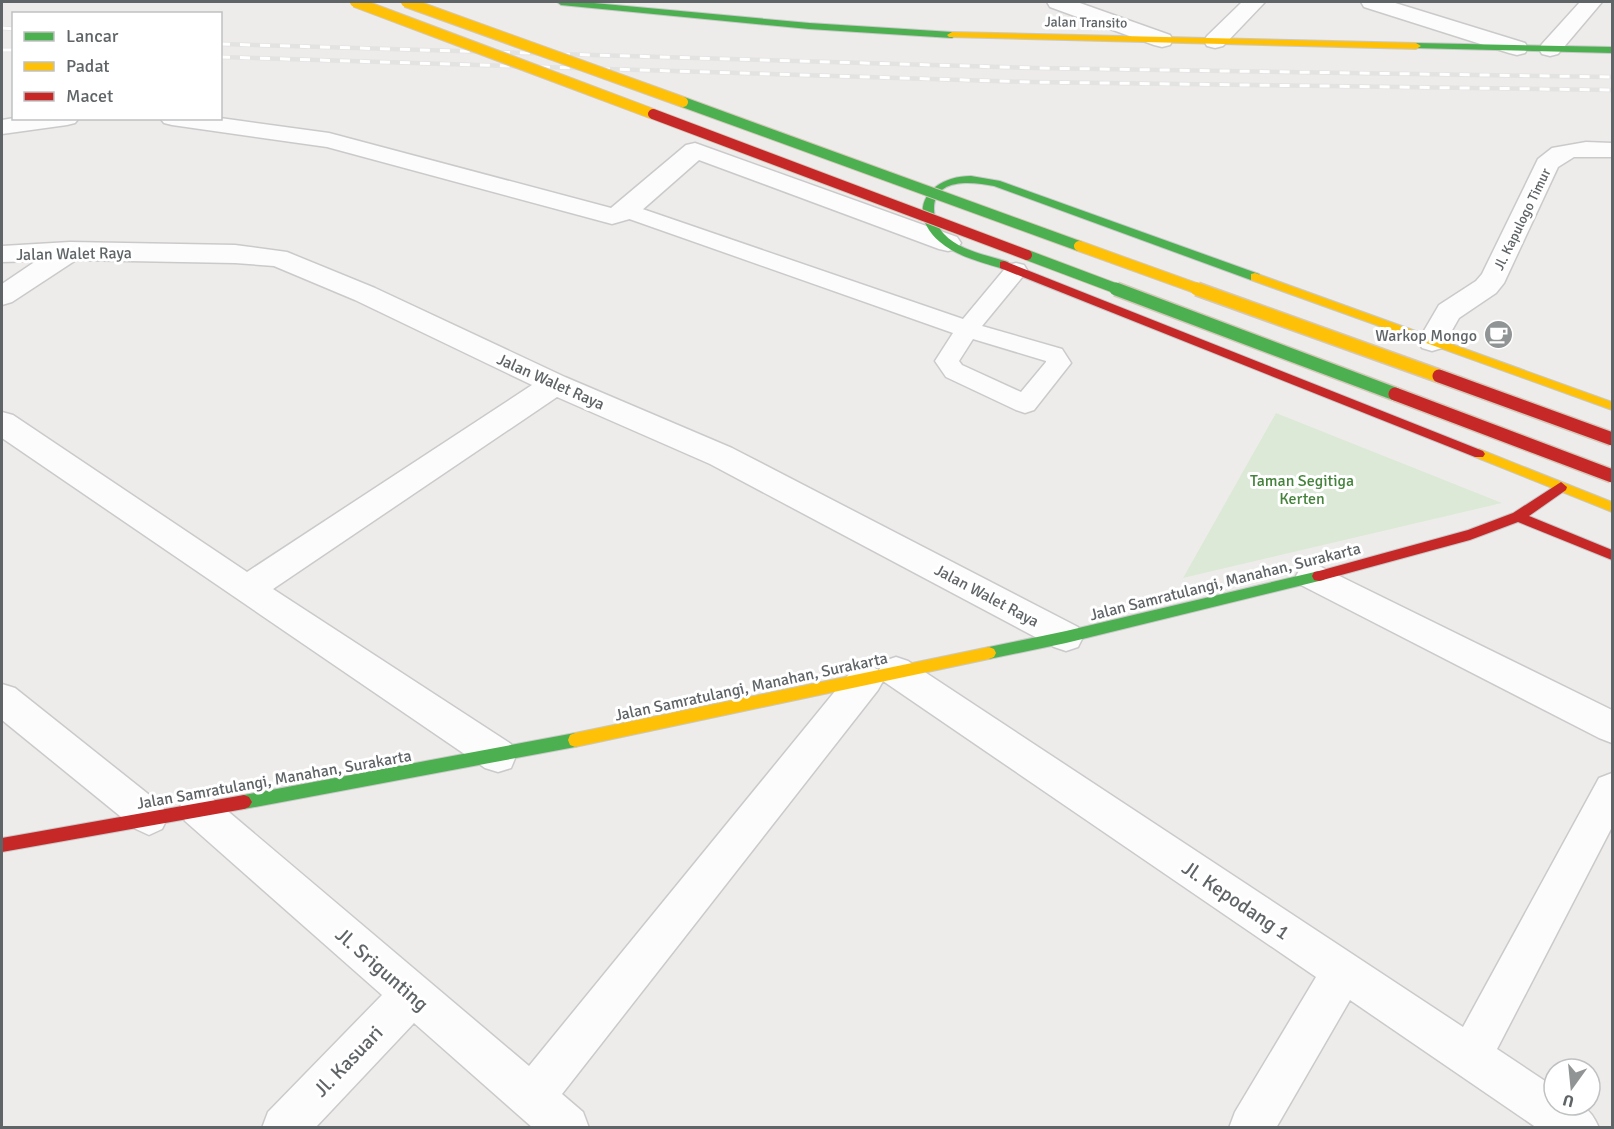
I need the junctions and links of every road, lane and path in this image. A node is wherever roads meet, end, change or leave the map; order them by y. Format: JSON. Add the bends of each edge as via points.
{"nodes":[{"id":1,"x":355,"y":2,"type":"edge"},
{"id":2,"x":406,"y":2,"type":"edge"},
{"id":3,"x":561,"y":2,"type":"edge"},
{"id":4,"x":1058,"y":2,"type":"edge"},
{"id":5,"x":1254,"y":2,"type":"edge"},
{"id":6,"x":1372,"y":2,"type":"edge"},
{"id":7,"x":1591,"y":2,"type":"edge"},
{"id":8,"x":1162,"y":40,"type":"junction"},
{"id":9,"x":1215,"y":41,"type":"junction"},
{"id":10,"x":1517,"y":48,"type":"junction"},
{"id":11,"x":1550,"y":49,"type":"junction"},
{"id":12,"x":1612,"y":50,"type":"edge"},
{"id":13,"x":53,"y":120,"type":"edge"},
{"id":14,"x":186,"y":120,"type":"edge"},
{"id":15,"x":2,"y":127,"type":"edge"},
{"id":16,"x":1612,"y":150,"type":"edge"},
{"id":17,"x":625,"y":210,"type":"junction"},
{"id":18,"x":948,"y":243,"type":"junction"},
{"id":19,"x":70,"y":251,"type":"junction"},
{"id":20,"x":2,"y":254,"type":"edge"},
{"id":21,"x":1016,"y":270,"type":"junction"},
{"id":22,"x":2,"y":296,"type":"edge"},
{"id":23,"x":1438,"y":330,"type":"junction"},
{"id":24,"x":555,"y":384,"type":"junction"},
{"id":25,"x":1612,"y":406,"type":"edge"},
{"id":26,"x":2,"y":423,"type":"edge"},
{"id":27,"x":1612,"y":439,"type":"edge"},
{"id":28,"x":1612,"y":476,"type":"edge"},
{"id":29,"x":1561,"y":487,"type":"junction"},
{"id":30,"x":1612,"y":507,"type":"edge"},
{"id":31,"x":1518,"y":517,"type":"junction"},
{"id":32,"x":1612,"y":555,"type":"edge"},
{"id":33,"x":1313,"y":576,"type":"junction"},
{"id":34,"x":247,"y":589,"type":"junction"},
{"id":35,"x":1066,"y":637,"type":"junction"},
{"id":36,"x":881,"y":675,"type":"junction"},
{"id":37,"x":2,"y":699,"type":"edge"},
{"id":38,"x":1612,"y":727,"type":"edge"},
{"id":39,"x":498,"y":756,"type":"junction"},
{"id":40,"x":1612,"y":790,"type":"edge"},
{"id":41,"x":198,"y":809,"type":"junction"},
{"id":42,"x":149,"y":817,"type":"junction"},
{"id":43,"x":2,"y":845,"type":"edge"},
{"id":44,"x":1343,"y":972,"type":"junction"},
{"id":45,"x":412,"y":995,"type":"junction"},
{"id":46,"x":1470,"y":1056,"type":"junction"},
{"id":47,"x":532,"y":1097,"type":"junction"},
{"id":48,"x":284,"y":1128,"type":"edge"},
{"id":49,"x":567,"y":1128,"type":"edge"},
{"id":50,"x":1251,"y":1128,"type":"edge"},
{"id":51,"x":1577,"y":1128,"type":"edge"}],
"edges":[{"from":1,"to":28,"type":"main road","bridge":true},
{"from":2,"to":27,"type":"main road","bridge":true},
{"from":3,"to":8,"type":"main road","name":"Jalan Transito","via":[[932,35]]},
{"from":4,"to":8,"type":"street"},
{"from":5,"to":9,"type":"street"},
{"from":6,"to":10,"type":"street"},
{"from":7,"to":11,"type":"street"},
{"from":8,"to":9,"type":"main road","name":"Jalan Transito"},
{"from":9,"to":10,"type":"main road","name":"Jalan Transito"},
{"from":10,"to":11,"type":"main road","name":"Jalan Transito"},
{"from":11,"to":12,"type":"main road","name":"Jalan Transito"},
{"from":13,"to":15,"type":"street"},
{"from":14,"to":17,"type":"street","via":[[329,140],[591,212],[612,216]]},
{"from":16,"to":23,"type":"street","name":"Jl. Kapulogo Timur","via":[[1576,149],[1553,157],[1494,277],[1486,287],[1454,308]]},
{"from":17,"to":18,"type":"street","via":[[695,150]]},
{"from":17,"to":21,"type":"lane","via":[[967,329]]},
{"from":18,"to":21,"type":"main road"},
{"from":18,"to":23,"type":"main road","via":[[930,225],[928,208],[934,193],[955,180],[975,179]]},
{"from":19,"to":20,"type":"street","name":"Jalan Walet Raya"},
{"from":19,"to":22,"type":"street"},
{"from":19,"to":24,"type":"street","name":"Jalan Walet Raya","via":[[278,258],[365,294]]},
{"from":21,"to":29,"type":"main road"},
{"from":23,"to":25,"type":"main road"},
{"from":24,"to":34,"type":"street"},
{"from":24,"to":35,"type":"street","name":"Jalan Walet Raya","via":[[720,456]]},
{"from":26,"to":34,"type":"street"},
{"from":29,"to":30,"type":"main road"},
{"from":29,"to":31,"type":"main road","name":"Jalan Samratulangi, Manahan, Surakarta"},
{"from":31,"to":32,"type":"main road"},
{"from":31,"to":33,"type":"main road","name":"Jalan Samratulangi, Manahan, Surakarta","via":[[1470,536]]},
{"from":33,"to":35,"type":"main road","name":"Jalan Samratulangi, Manahan, Surakarta"},
{"from":33,"to":38,"type":"street"},
{"from":34,"to":39,"type":"street"},
{"from":35,"to":36,"type":"main road","name":"Jalan Samratulangi, Manahan, Surakarta"},
{"from":36,"to":39,"type":"main road","name":"Jalan Samratulangi, Manahan, Surakarta"},
{"from":36,"to":44,"type":"street","name":"Jl. Kepodang 1"},
{"from":36,"to":47,"type":"street"},
{"from":37,"to":42,"type":"street"},
{"from":39,"to":41,"type":"main road","name":"Jalan Samratulangi, Manahan, Surakarta"},
{"from":40,"to":46,"type":"street"},
{"from":41,"to":42,"type":"main road","name":"Jalan Samratulangi, Manahan, Surakarta"},
{"from":41,"to":45,"type":"street","name":"Jl. Srigunting"},
{"from":42,"to":43,"type":"main road","name":"Jalan Samratulangi, Manahan, Surakarta"},
{"from":44,"to":46,"type":"street","name":"Jl. Kepodang 1"},
{"from":44,"to":50,"type":"street"},
{"from":45,"to":47,"type":"street","name":"Jl. Srigunting"},
{"from":45,"to":48,"type":"street","name":"Jl. Kasuari"},
{"from":46,"to":51,"type":"street","name":"Jl. Kepodang 1"},
{"from":47,"to":49,"type":"street","name":"Jl. Srigunting"}]}
